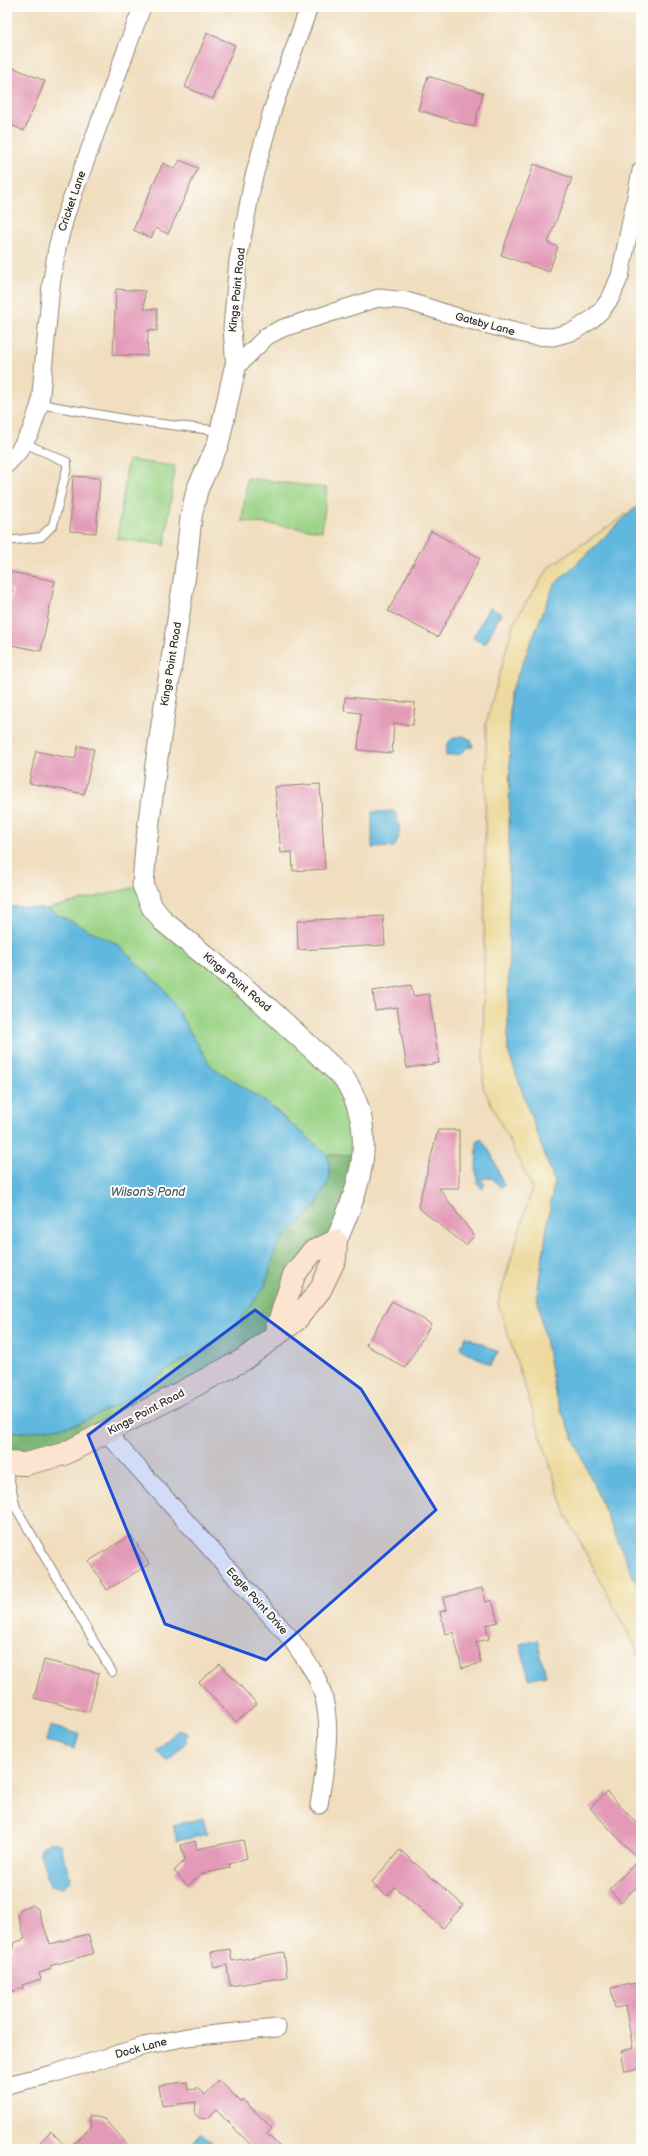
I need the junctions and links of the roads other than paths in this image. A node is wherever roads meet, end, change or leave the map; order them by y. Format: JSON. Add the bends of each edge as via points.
{"nodes":[{"id":1,"x":142,"y":7,"type":"edge"},
{"id":2,"x":308,"y":7,"type":"edge"},
{"id":3,"x":641,"y":171,"type":"edge"},
{"id":4,"x":235,"y":368,"type":"junction"},
{"id":5,"x":40,"y":404,"type":"junction"},
{"id":6,"x":221,"y":431,"type":"junction"},
{"id":7,"x":24,"y":443,"type":"junction"},
{"id":8,"x":7,"y":464,"type":"edge"},
{"id":9,"x":7,"y":541,"type":"edge"},
{"id":10,"x":336,"y":1241,"type":"junction"},
{"id":11,"x":275,"y":1335,"type":"junction"},
{"id":12,"x":107,"y":1433,"type":"junction"},
{"id":13,"x":7,"y":1463,"type":"edge"},
{"id":14,"x":7,"y":1467,"type":"edge"},
{"id":15,"x":112,"y":1672,"type":"dead end"},
{"id":16,"x":319,"y":1805,"type":"dead end"},
{"id":17,"x":277,"y":2028,"type":"dead end"},
{"id":18,"x":7,"y":2085,"type":"edge"}],
"edges":[{"from":1,"to":5,"type":"street","name":"Cricket Lane","via":[[66,214],[57,248],[50,286]]},
{"from":2,"to":4,"type":"street","name":"Kings Point Road","via":[[272,111],[253,180],[238,260],[232,328]]},
{"from":3,"to":4,"type":"street","name":"Gatsby Lane","via":[[620,276],[602,310],[574,331],[554,337],[532,336],[407,301],[378,298],[272,333]]},
{"from":4,"to":6,"type":"street","name":"Kings Point Road"},
{"from":5,"to":6,"type":"lane","via":[[130,420]]},
{"from":5,"to":7,"type":"street","name":"Cricket Lane"},
{"from":6,"to":10,"type":"street","name":"Kings Point Road","via":[[218,444],[197,490],[191,517],[185,574],[156,764],[143,885],[152,907],[163,921],[265,1005],[343,1077],[353,1092],[362,1117],[364,1154],[348,1214]]},
{"from":7,"to":8,"type":"street","name":"Cricket Lane"},
{"from":7,"to":9,"type":"lane","via":[[67,462],[67,468],[53,525],[42,537]]},
{"from":10,"to":11,"type":"main road","name":"Kings Point Road","via":[[335,1259],[320,1290],[296,1320]]},
{"from":10,"to":11,"type":"main road","via":[[312,1252],[294,1275]]},
{"from":11,"to":12,"type":"main road","name":"Kings Point Road","via":[[243,1360]]},
{"from":12,"to":13,"type":"main road","name":"Kings Point Road","via":[[64,1454],[25,1464]]},
{"from":12,"to":16,"type":"street","name":"Eagle Point Drive","via":[[292,1640],[314,1672],[328,1718],[327,1753]]},
{"from":14,"to":15,"type":"lane","via":[[16,1508]]},
{"from":17,"to":18,"type":"street","name":"Dock Lane","via":[[187,2037],[144,2046]]}]}
